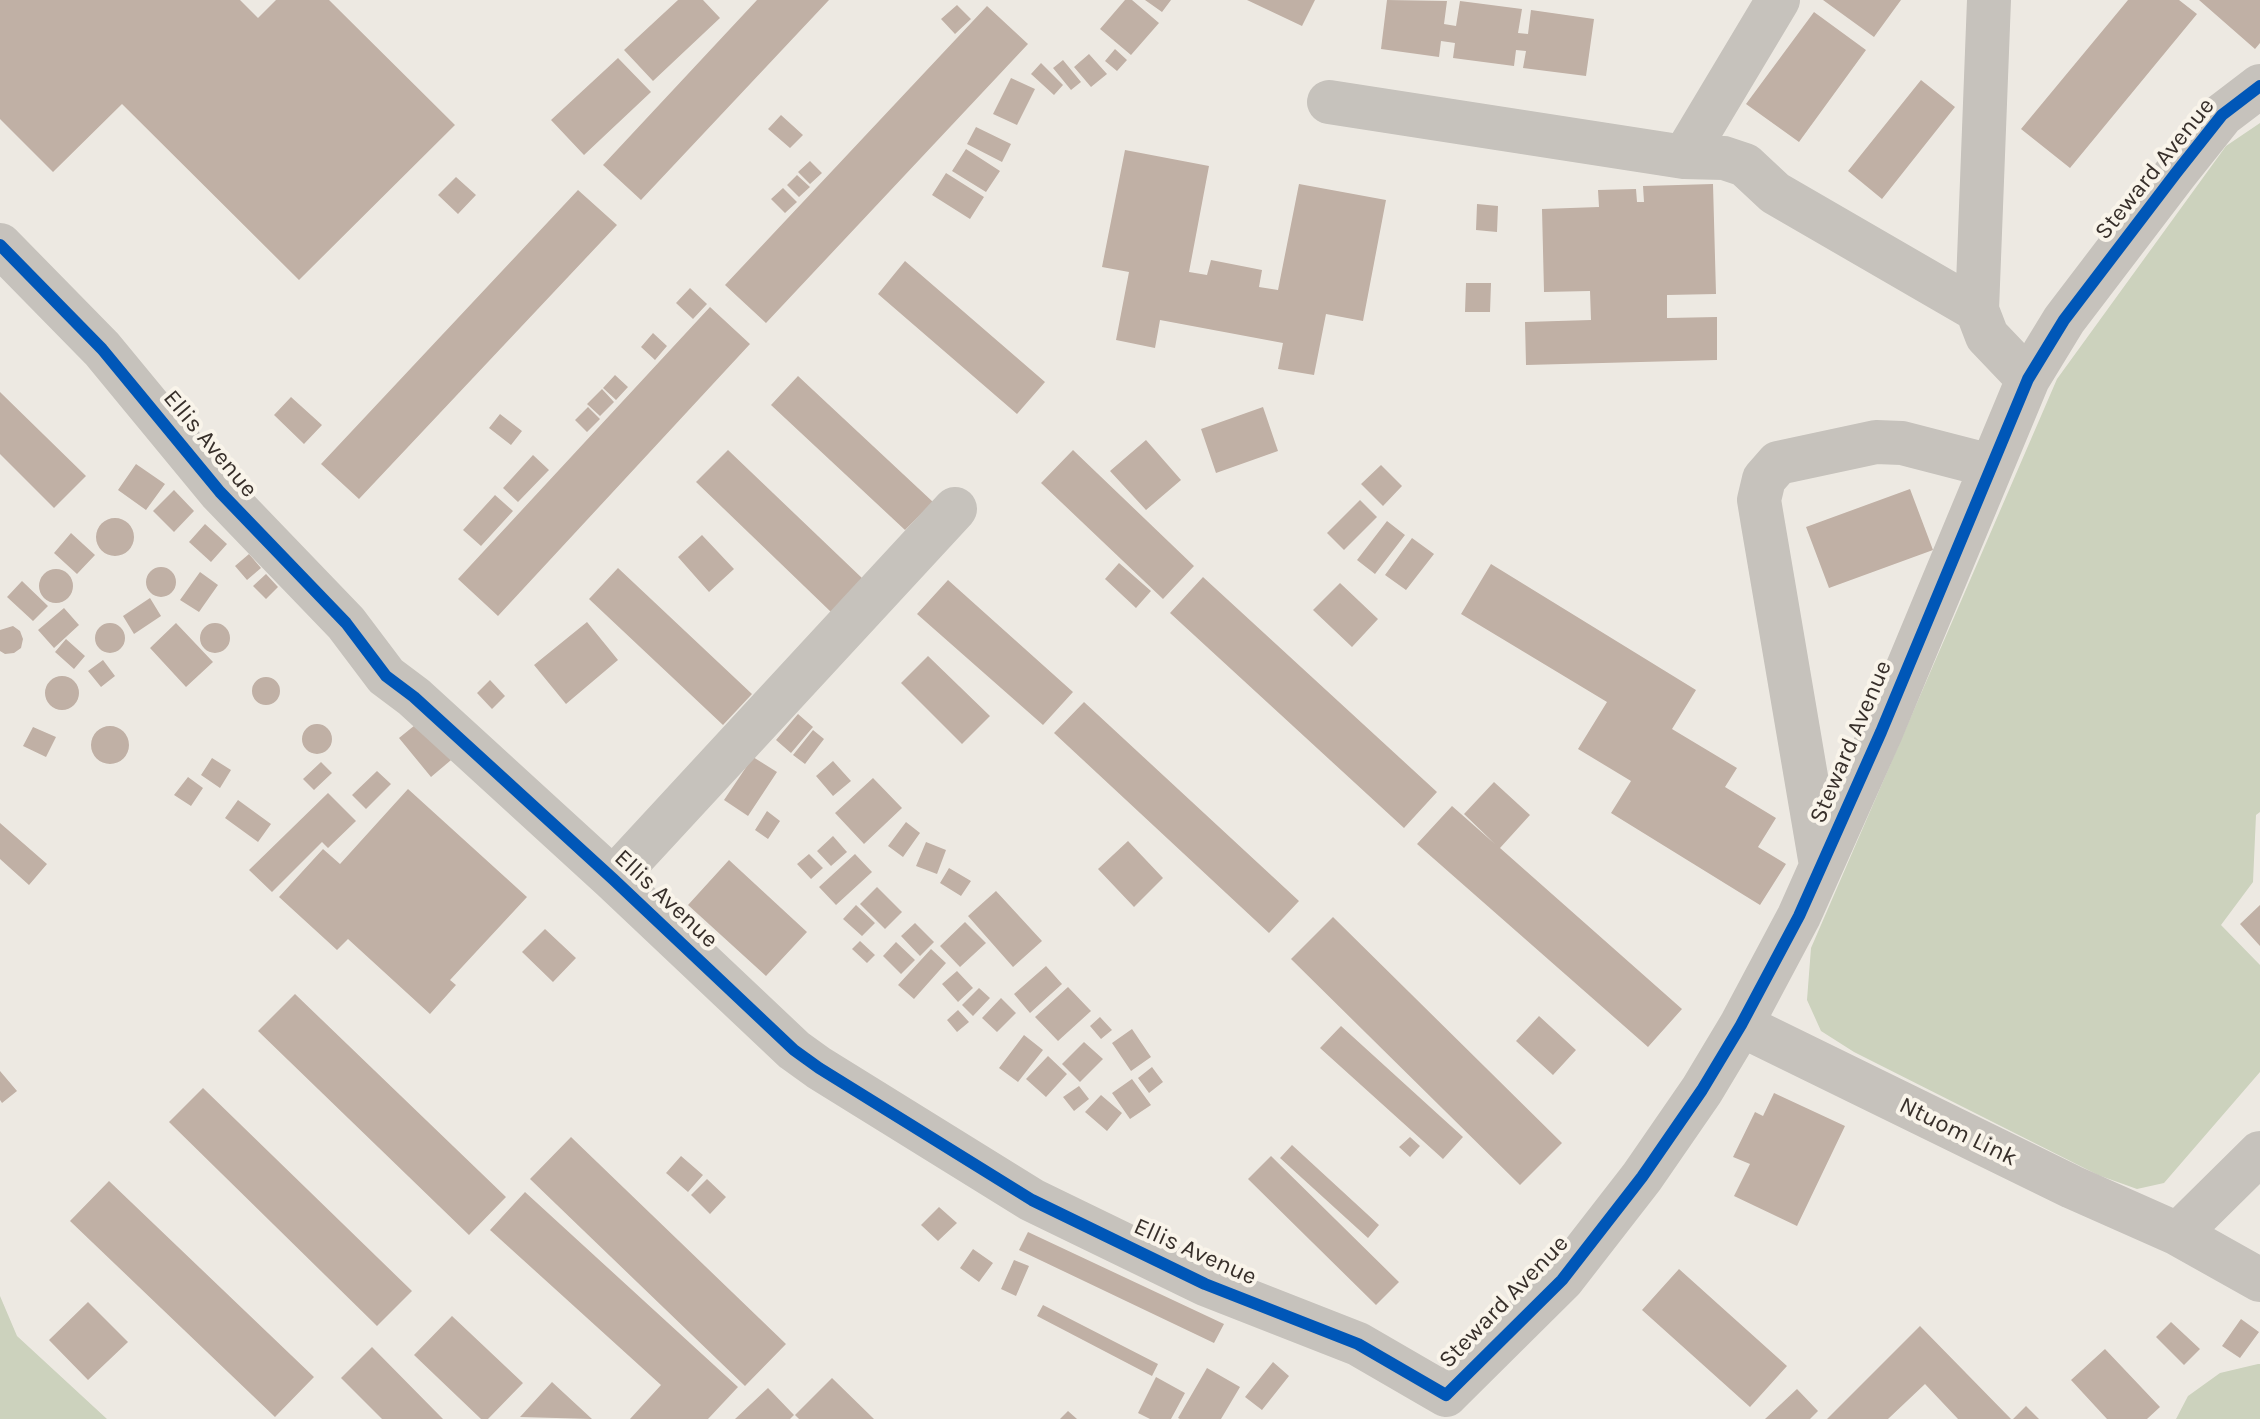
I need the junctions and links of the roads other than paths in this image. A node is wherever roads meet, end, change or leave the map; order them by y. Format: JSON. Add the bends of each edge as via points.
{"nodes":[{"id":1,"x":1778,"y":0,"type":"edge"},
{"id":2,"x":1989,"y":0,"type":"edge"},
{"id":3,"x":2260,"y":86,"type":"edge"},
{"id":4,"x":1329,"y":102,"type":"dead end"},
{"id":5,"x":1684,"y":157,"type":"junction"},
{"id":6,"x":0,"y":245,"type":"edge"},
{"id":7,"x":1977,"y":310,"type":"junction"},
{"id":8,"x":2028,"y":379,"type":"junction"},
{"id":9,"x":1991,"y":466,"type":"junction"},
{"id":10,"x":955,"y":509,"type":"dead end"},
{"id":11,"x":1821,"y":865,"type":"junction"},
{"id":12,"x":613,"y":879,"type":"junction"},
{"id":13,"x":1741,"y":1025,"type":"junction"},
{"id":14,"x":2260,"y":1153,"type":"edge"},
{"id":15,"x":2178,"y":1234,"type":"junction"},
{"id":16,"x":2260,"y":1280,"type":"edge"},
{"id":17,"x":1448,"y":1407,"type":"edge"}],
"edges":[{"from":1,"to":5,"type":"street"},
{"from":2,"to":7,"type":"street"},
{"from":3,"to":8,"type":"street","name":"Steward Avenue","via":[[2222,115],[2176,173],[2064,320]]},
{"from":4,"to":5,"type":"street"},
{"from":5,"to":7,"type":"street","via":[[1724,158],[1745,165],[1775,193]]},
{"from":6,"to":12,"type":"street","name":"Ellis Avenue","via":[[102,349],[220,492],[346,623],[386,676]]},
{"from":7,"to":8,"type":"street","via":[[1987,336]]},
{"from":8,"to":9,"type":"street","name":"Steward Avenue"},
{"from":9,"to":11,"type":"street","name":"Steward Avenue"},
{"from":9,"to":11,"type":"street","via":[[1902,443],[1876,442],[1778,463],[1764,479],[1759,500]]},
{"from":10,"to":12,"type":"street"},
{"from":11,"to":13,"type":"street","name":"Steward Avenue"},
{"from":12,"to":17,"type":"street","name":"Ellis Avenue","via":[[794,1050],[1032,1200],[1205,1284],[1358,1344]]},
{"from":13,"to":15,"type":"street","name":"Ntuom Link"},
{"from":13,"to":17,"type":"street","name":"Steward Avenue","via":[[1642,1177],[1562,1280]]},
{"from":14,"to":15,"type":"street"},
{"from":15,"to":16,"type":"street","name":"Ntuom Link"}]}
